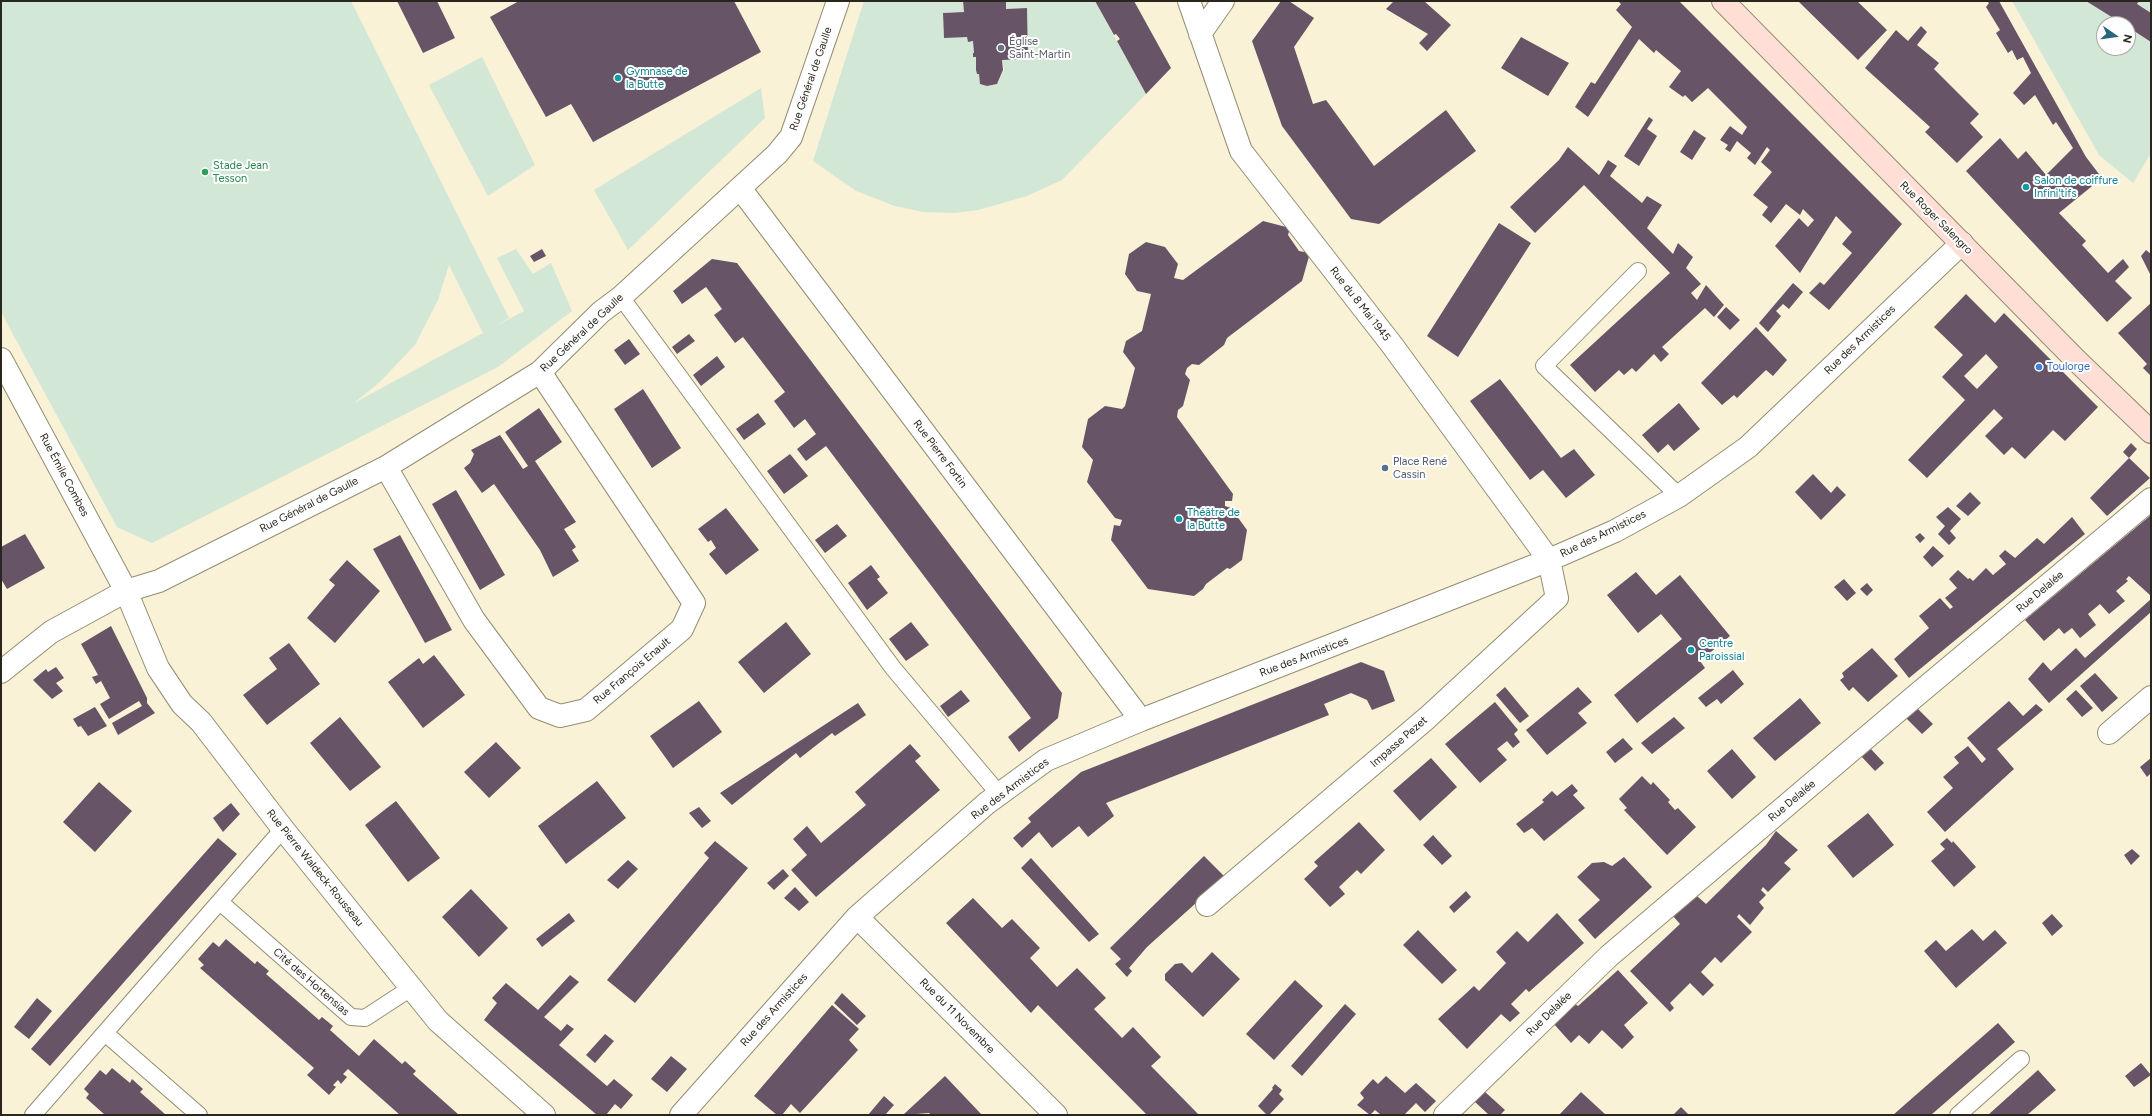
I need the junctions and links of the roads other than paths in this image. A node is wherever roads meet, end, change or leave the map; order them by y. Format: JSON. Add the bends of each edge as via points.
{"nodes":[{"id":1,"x":838,"y":1,"type":"edge"},
{"id":2,"x":1188,"y":1,"type":"edge"},
{"id":3,"x":1223,"y":1,"type":"edge"},
{"id":4,"x":1723,"y":1,"type":"edge"},
{"id":5,"x":1200,"y":34,"type":"junction"},
{"id":6,"x":740,"y":188,"type":"junction"},
{"id":7,"x":1962,"y":243,"type":"junction"},
{"id":8,"x":1638,"y":272,"type":"dead end"},
{"id":9,"x":621,"y":297,"type":"junction"},
{"id":10,"x":1,"y":358,"type":"edge"},
{"id":11,"x":540,"y":372,"type":"junction"},
{"id":12,"x":2151,"y":432,"type":"edge"},
{"id":13,"x":386,"y":467,"type":"junction"},
{"id":14,"x":1679,"y":496,"type":"junction"},
{"id":15,"x":2151,"y":500,"type":"edge"},
{"id":16,"x":1549,"y":560,"type":"junction"},
{"id":17,"x":126,"y":591,"type":"junction"},
{"id":18,"x":1,"y":672,"type":"edge"},
{"id":19,"x":2151,"y":697,"type":"edge"},
{"id":20,"x":1141,"y":720,"type":"junction"},
{"id":21,"x":2109,"y":733,"type":"dead end"},
{"id":22,"x":999,"y":794,"type":"junction"},
{"id":23,"x":283,"y":829,"type":"junction"},
{"id":24,"x":220,"y":902,"type":"junction"},
{"id":25,"x":1207,"y":905,"type":"dead end"},
{"id":26,"x":857,"y":917,"type":"junction"},
{"id":27,"x":411,"y":988,"type":"junction"},
{"id":28,"x":105,"y":1033,"type":"junction"},
{"id":29,"x":2021,"y":1059,"type":"dead end"},
{"id":30,"x":33,"y":1115,"type":"edge"},
{"id":31,"x":199,"y":1115,"type":"edge"},
{"id":32,"x":544,"y":1115,"type":"edge"},
{"id":33,"x":681,"y":1115,"type":"edge"},
{"id":34,"x":1056,"y":1115,"type":"edge"},
{"id":35,"x":1445,"y":1115,"type":"edge"},
{"id":36,"x":1958,"y":1115,"type":"edge"}],
"edges":[{"from":1,"to":6,"type":"street","name":"Rue Général de Gaulle","via":[[791,137],[777,154]]},
{"from":2,"to":5,"type":"street","name":"Rue du 8 Mai 1945"},
{"from":3,"to":5,"type":"street"},
{"from":4,"to":7,"type":"main road","name":"Rue Roger Salengro"},
{"from":5,"to":16,"type":"street","name":"Rue du 8 Mai 1945","via":[[1240,150],[1392,345]]},
{"from":6,"to":9,"type":"street","name":"Rue Général de Gaulle"},
{"from":6,"to":20,"type":"street","name":"Rue Pierre Fortin"},
{"from":7,"to":12,"type":"main road","name":"Rue Roger Salengro","via":[[2076,360]]},
{"from":7,"to":14,"type":"street","name":"Rue des Armistices","via":[[1748,448]]},
{"from":8,"to":14,"type":"lane","via":[[1544,366]]},
{"from":9,"to":11,"type":"street","name":"Rue Général de Gaulle","via":[[601,312]]},
{"from":9,"to":22,"type":"lane","via":[[893,668]]},
{"from":10,"to":17,"type":"street","name":"Rue Émile Combes"},
{"from":11,"to":13,"type":"street","name":"Rue Général de Gaulle"},
{"from":11,"to":13,"type":"street","name":"Rue François Enault","via":[[694,603],[682,629],[586,710],[560,716],[539,708],[474,620]]},
{"from":13,"to":17,"type":"street","name":"Rue Général de Gaulle","via":[[159,581]]},
{"from":14,"to":16,"type":"street","name":"Rue des Armistices","via":[[1615,531]]},
{"from":15,"to":35,"type":"street","name":"Rue Delalée","via":[[1609,956]]},
{"from":16,"to":20,"type":"street","name":"Rue des Armistices"},
{"from":16,"to":25,"type":"street","name":"Impasse Pezet","via":[[1557,598],[1427,718]]},
{"from":17,"to":18,"type":"street","name":"Rue Général de Gaulle","via":[[51,632]]},
{"from":17,"to":23,"type":"street","name":"Rue Pierre Waldeck-Rousseau","via":[[158,668],[182,704],[202,722]]},
{"from":19,"to":21,"type":"street"},
{"from":20,"to":22,"type":"street","name":"Rue des Armistices","via":[[1046,760]]},
{"from":22,"to":26,"type":"street","name":"Rue des Armistices"},
{"from":23,"to":24,"type":"lane"},
{"from":23,"to":27,"type":"street","name":"Rue Pierre Waldeck-Rousseau"},
{"from":24,"to":27,"type":"lane","name":"Cité des Hortensias","via":[[351,1017],[365,1018]]},
{"from":24,"to":28,"type":"lane"},
{"from":26,"to":33,"type":"street","name":"Rue des Armistices"},
{"from":26,"to":34,"type":"street","name":"Rue du 11 Novembre"},
{"from":27,"to":32,"type":"street","name":"Rue Pierre Waldeck-Rousseau","via":[[438,1021]]},
{"from":28,"to":30,"type":"lane"},
{"from":28,"to":31,"type":"lane"},
{"from":29,"to":36,"type":"lane"}]}
